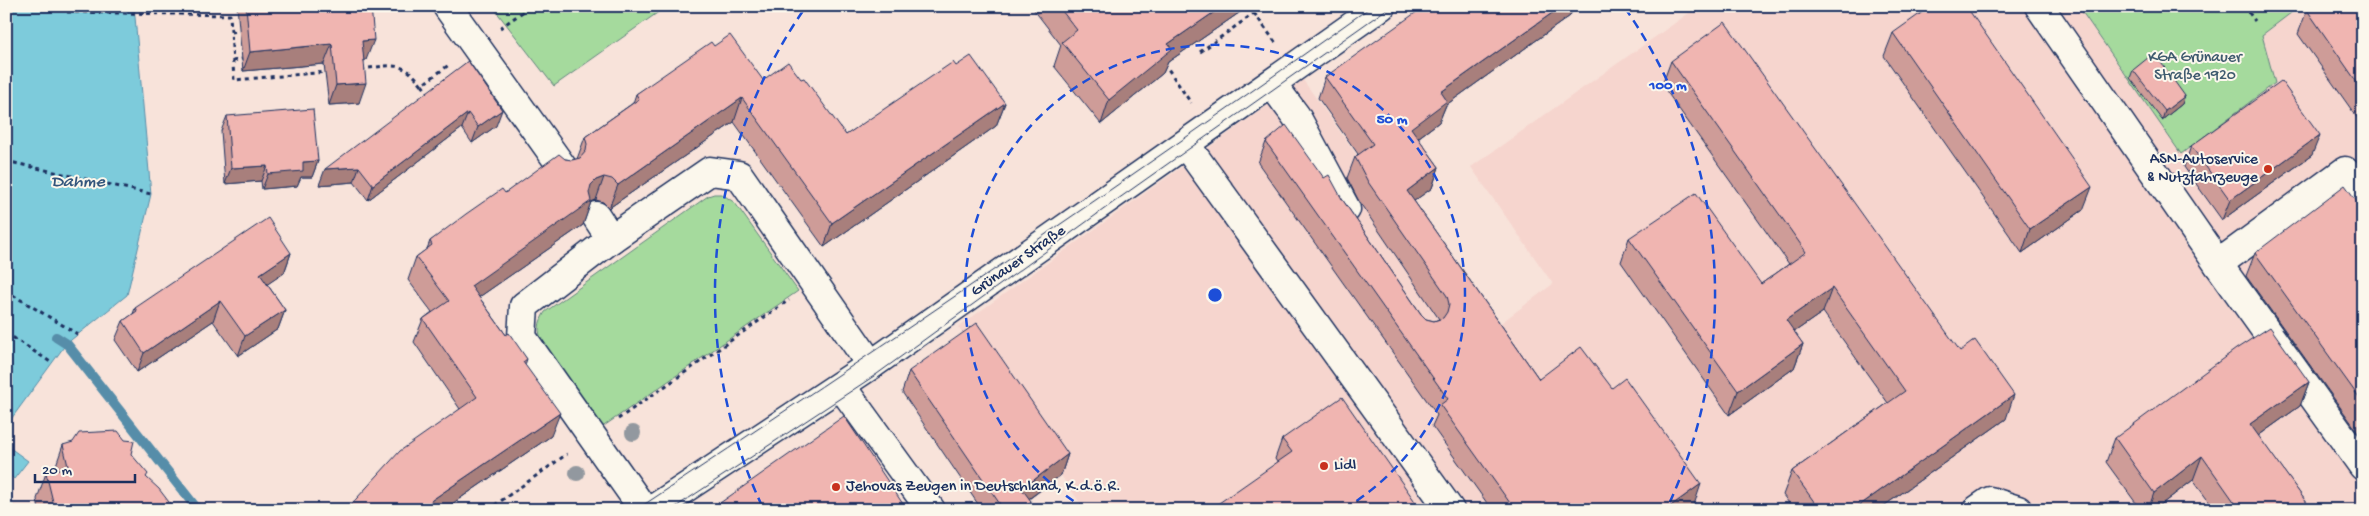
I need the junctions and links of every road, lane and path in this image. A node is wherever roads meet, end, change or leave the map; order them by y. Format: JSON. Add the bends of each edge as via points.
{"nodes":[{"id":1,"x":65,"y":6,"type":"edge"},
{"id":2,"x":447,"y":6,"type":"edge"},
{"id":3,"x":531,"y":6,"type":"edge"},
{"id":4,"x":1264,"y":6,"type":"edge"},
{"id":5,"x":1381,"y":6,"type":"edge"},
{"id":6,"x":2038,"y":6,"type":"edge"},
{"id":7,"x":2244,"y":6,"type":"edge"},
{"id":8,"x":1254,"y":14,"type":"junction"},
{"id":9,"x":2255,"y":21,"type":"dead end"},
{"id":10,"x":239,"y":31,"type":"dead end"},
{"id":11,"x":231,"y":32,"type":"junction"},
{"id":12,"x":1274,"y":40,"type":"dead end"},
{"id":13,"x":475,"y":45,"type":"junction"},
{"id":14,"x":1200,"y":52,"type":"dead end"},
{"id":15,"x":242,"y":59,"type":"dead end"},
{"id":16,"x":1160,"y":59,"type":"edge"},
{"id":17,"x":233,"y":61,"type":"junction"},
{"id":18,"x":358,"y":69,"type":"edge"},
{"id":19,"x":337,"y":71,"type":"edge"},
{"id":20,"x":422,"y":84,"type":"junction"},
{"id":21,"x":1272,"y":84,"type":"junction"},
{"id":22,"x":1186,"y":96,"type":"dead end"},
{"id":23,"x":433,"y":99,"type":"edge"},
{"id":24,"x":1186,"y":145,"type":"junction"},
{"id":25,"x":6,"y":161,"type":"edge"},
{"id":26,"x":563,"y":168,"type":"edge"},
{"id":27,"x":151,"y":194,"type":"dead end"},
{"id":28,"x":2363,"y":197,"type":"edge"},
{"id":29,"x":596,"y":216,"type":"dead end"},
{"id":30,"x":1358,"y":227,"type":"edge"},
{"id":31,"x":611,"y":239,"type":"junction"},
{"id":32,"x":2218,"y":264,"type":"junction"},
{"id":33,"x":814,"y":282,"type":"junction"},
{"id":34,"x":6,"y":291,"type":"edge"},
{"id":35,"x":6,"y":333,"type":"edge"},
{"id":36,"x":79,"y":335,"type":"dead end"},
{"id":37,"x":52,"y":363,"type":"dead end"},
{"id":38,"x":871,"y":365,"type":"junction"},
{"id":39,"x":841,"y":386,"type":"junction"},
{"id":40,"x":593,"y":436,"type":"junction"},
{"id":41,"x":2363,"y":466,"type":"edge"},
{"id":42,"x":488,"y":510,"type":"edge"},
{"id":43,"x":644,"y":510,"type":"edge"},
{"id":44,"x":652,"y":510,"type":"edge"},
{"id":45,"x":931,"y":510,"type":"edge"},
{"id":46,"x":1450,"y":510,"type":"edge"},
{"id":47,"x":1977,"y":510,"type":"edge"},
{"id":48,"x":2018,"y":510,"type":"edge"}],
"edges":[{"from":1,"to":11,"type":"path","via":[[65,12],[230,15]]},
{"from":2,"to":13,"type":"main road"},
{"from":3,"to":13,"type":"path"},
{"from":4,"to":8,"type":"path"},
{"from":5,"to":21,"type":"main road","name":"Grünauer Straße"},
{"from":6,"to":32,"type":"main road"},
{"from":7,"to":9,"type":"path"},
{"from":8,"to":12,"type":"path"},
{"from":8,"to":14,"type":"path"},
{"from":10,"to":11,"type":"path"},
{"from":11,"to":17,"type":"path"},
{"from":13,"to":20,"type":"path"},
{"from":13,"to":26,"type":"main road"},
{"from":15,"to":17,"type":"path"},
{"from":16,"to":22,"type":"path"},
{"from":17,"to":19,"type":"path","via":[[234,80]]},
{"from":18,"to":20,"type":"path","via":[[395,66],[410,70]]},
{"from":20,"to":23,"type":"path"},
{"from":21,"to":24,"type":"main road","name":"Grünauer Straße"},
{"from":21,"to":30,"type":"main road","via":[[1296,116]]},
{"from":24,"to":38,"type":"main road","name":"Grünauer Straße"},
{"from":24,"to":46,"type":"main road"},
{"from":25,"to":27,"type":"path"},
{"from":28,"to":32,"type":"main road","via":[[2344,171]]},
{"from":29,"to":31,"type":"main road"},
{"from":31,"to":33,"type":"main road","via":[[710,171],[739,175]]},
{"from":31,"to":40,"type":"main road","via":[[524,306],[522,337]]},
{"from":32,"to":41,"type":"main road"},
{"from":33,"to":38,"type":"main road"},
{"from":33,"to":40,"type":"path"},
{"from":34,"to":36,"type":"path"},
{"from":35,"to":37,"type":"path"},
{"from":38,"to":39,"type":"main road","name":"Grünauer Straße"},
{"from":39,"to":44,"type":"main road","name":"Grünauer Straße"},
{"from":39,"to":45,"type":"main road"},
{"from":40,"to":42,"type":"path"},
{"from":40,"to":43,"type":"main road"},
{"from":47,"to":48,"type":"main road","via":[[1990,501]]}]}
